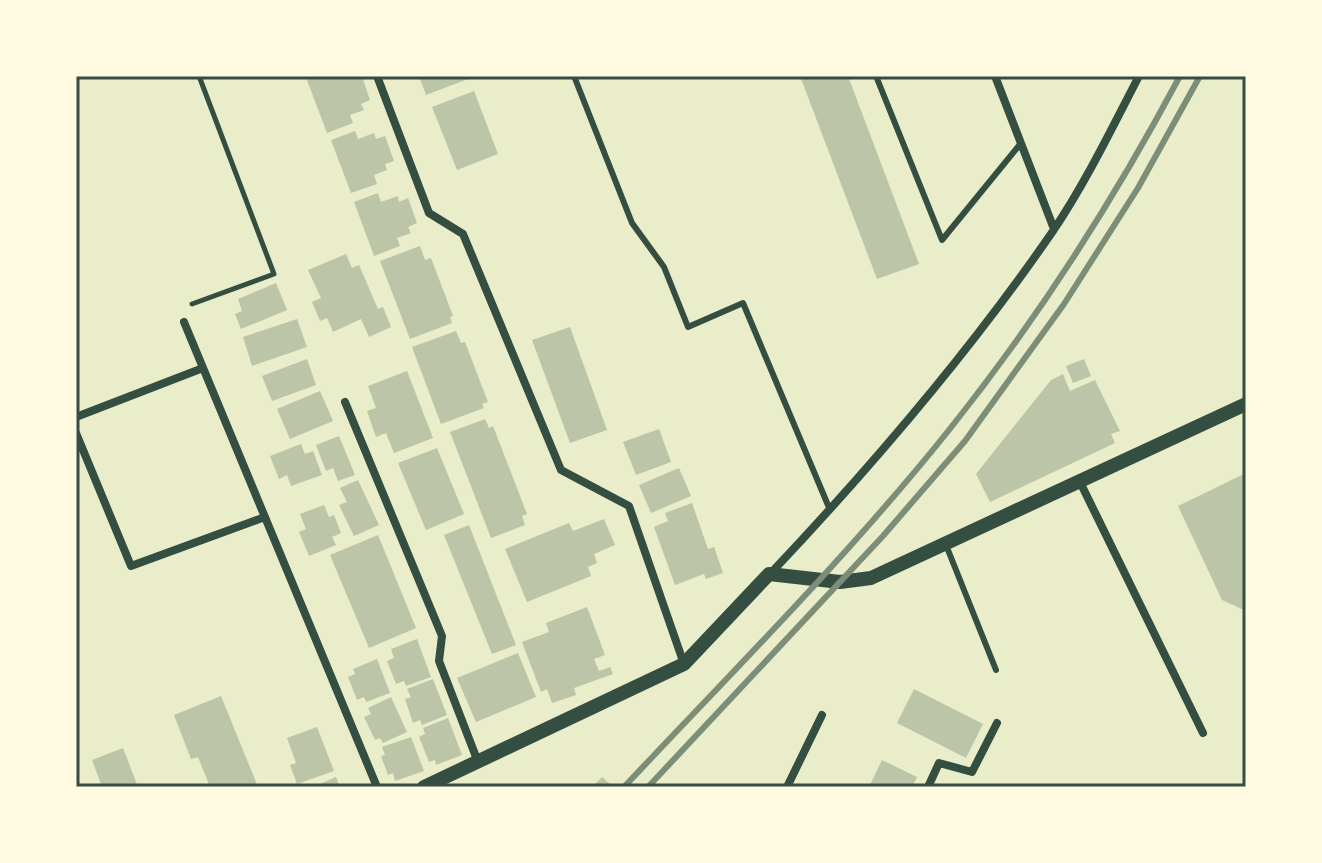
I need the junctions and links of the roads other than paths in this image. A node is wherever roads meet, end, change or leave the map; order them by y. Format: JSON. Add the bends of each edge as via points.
{"nodes":[{"id":1,"x":377,"y":76,"type":"edge"},
{"id":2,"x":574,"y":76,"type":"edge"},
{"id":3,"x":876,"y":76,"type":"edge"},
{"id":4,"x":995,"y":76,"type":"edge"},
{"id":5,"x":1139,"y":76,"type":"edge"},
{"id":6,"x":1021,"y":143,"type":"junction"},
{"id":7,"x":1054,"y":229,"type":"junction"},
{"id":8,"x":184,"y":322,"type":"road end"},
{"id":9,"x":203,"y":368,"type":"junction"},
{"id":10,"x":345,"y":402,"type":"dead end"},
{"id":11,"x":1246,"y":404,"type":"edge"},
{"id":12,"x":76,"y":417,"type":"edge"},
{"id":13,"x":76,"y":433,"type":"edge"},
{"id":14,"x":1080,"y":482,"type":"junction"},
{"id":15,"x":830,"y":510,"type":"junction"},
{"id":16,"x":265,"y":517,"type":"junction"},
{"id":17,"x":946,"y":545,"type":"junction"},
{"id":18,"x":769,"y":574,"type":"junction"},
{"id":19,"x":684,"y":664,"type":"junction"},
{"id":20,"x":996,"y":670,"type":"dead end"},
{"id":21,"x":822,"y":715,"type":"dead end"},
{"id":22,"x":997,"y":723,"type":"dead end"},
{"id":23,"x":1203,"y":733,"type":"dead end"},
{"id":24,"x":478,"y":762,"type":"junction"},
{"id":25,"x":377,"y":787,"type":"edge"},
{"id":26,"x":424,"y":787,"type":"edge"},
{"id":27,"x":787,"y":787,"type":"edge"},
{"id":28,"x":928,"y":787,"type":"edge"}],
"edges":[{"from":1,"to":19,"type":"street","via":[[429,213],[463,234],[561,470],[629,506]]},
{"from":2,"to":15,"type":"lane","via":[[632,223],[664,267],[688,327],[743,303]]},
{"from":3,"to":6,"type":"lane","via":[[942,240]]},
{"from":4,"to":6,"type":"street"},
{"from":5,"to":7,"type":"street"},
{"from":6,"to":7,"type":"street"},
{"from":7,"to":15,"type":"street","via":[[926,400]]},
{"from":8,"to":9,"type":"street"},
{"from":9,"to":12,"type":"street"},
{"from":9,"to":16,"type":"street"},
{"from":10,"to":24,"type":"street","via":[[442,636],[439,661]]},
{"from":11,"to":14,"type":"street"},
{"from":13,"to":16,"type":"street","via":[[131,566]]},
{"from":14,"to":17,"type":"street"},
{"from":14,"to":23,"type":"street"},
{"from":15,"to":18,"type":"street"},
{"from":16,"to":25,"type":"street"},
{"from":17,"to":18,"type":"street","via":[[871,578],[840,582]]},
{"from":17,"to":20,"type":"lane"},
{"from":18,"to":19,"type":"street"},
{"from":19,"to":24,"type":"street"},
{"from":21,"to":27,"type":"street"},
{"from":22,"to":28,"type":"street","via":[[972,772],[939,763]]},
{"from":24,"to":26,"type":"street"}]}
